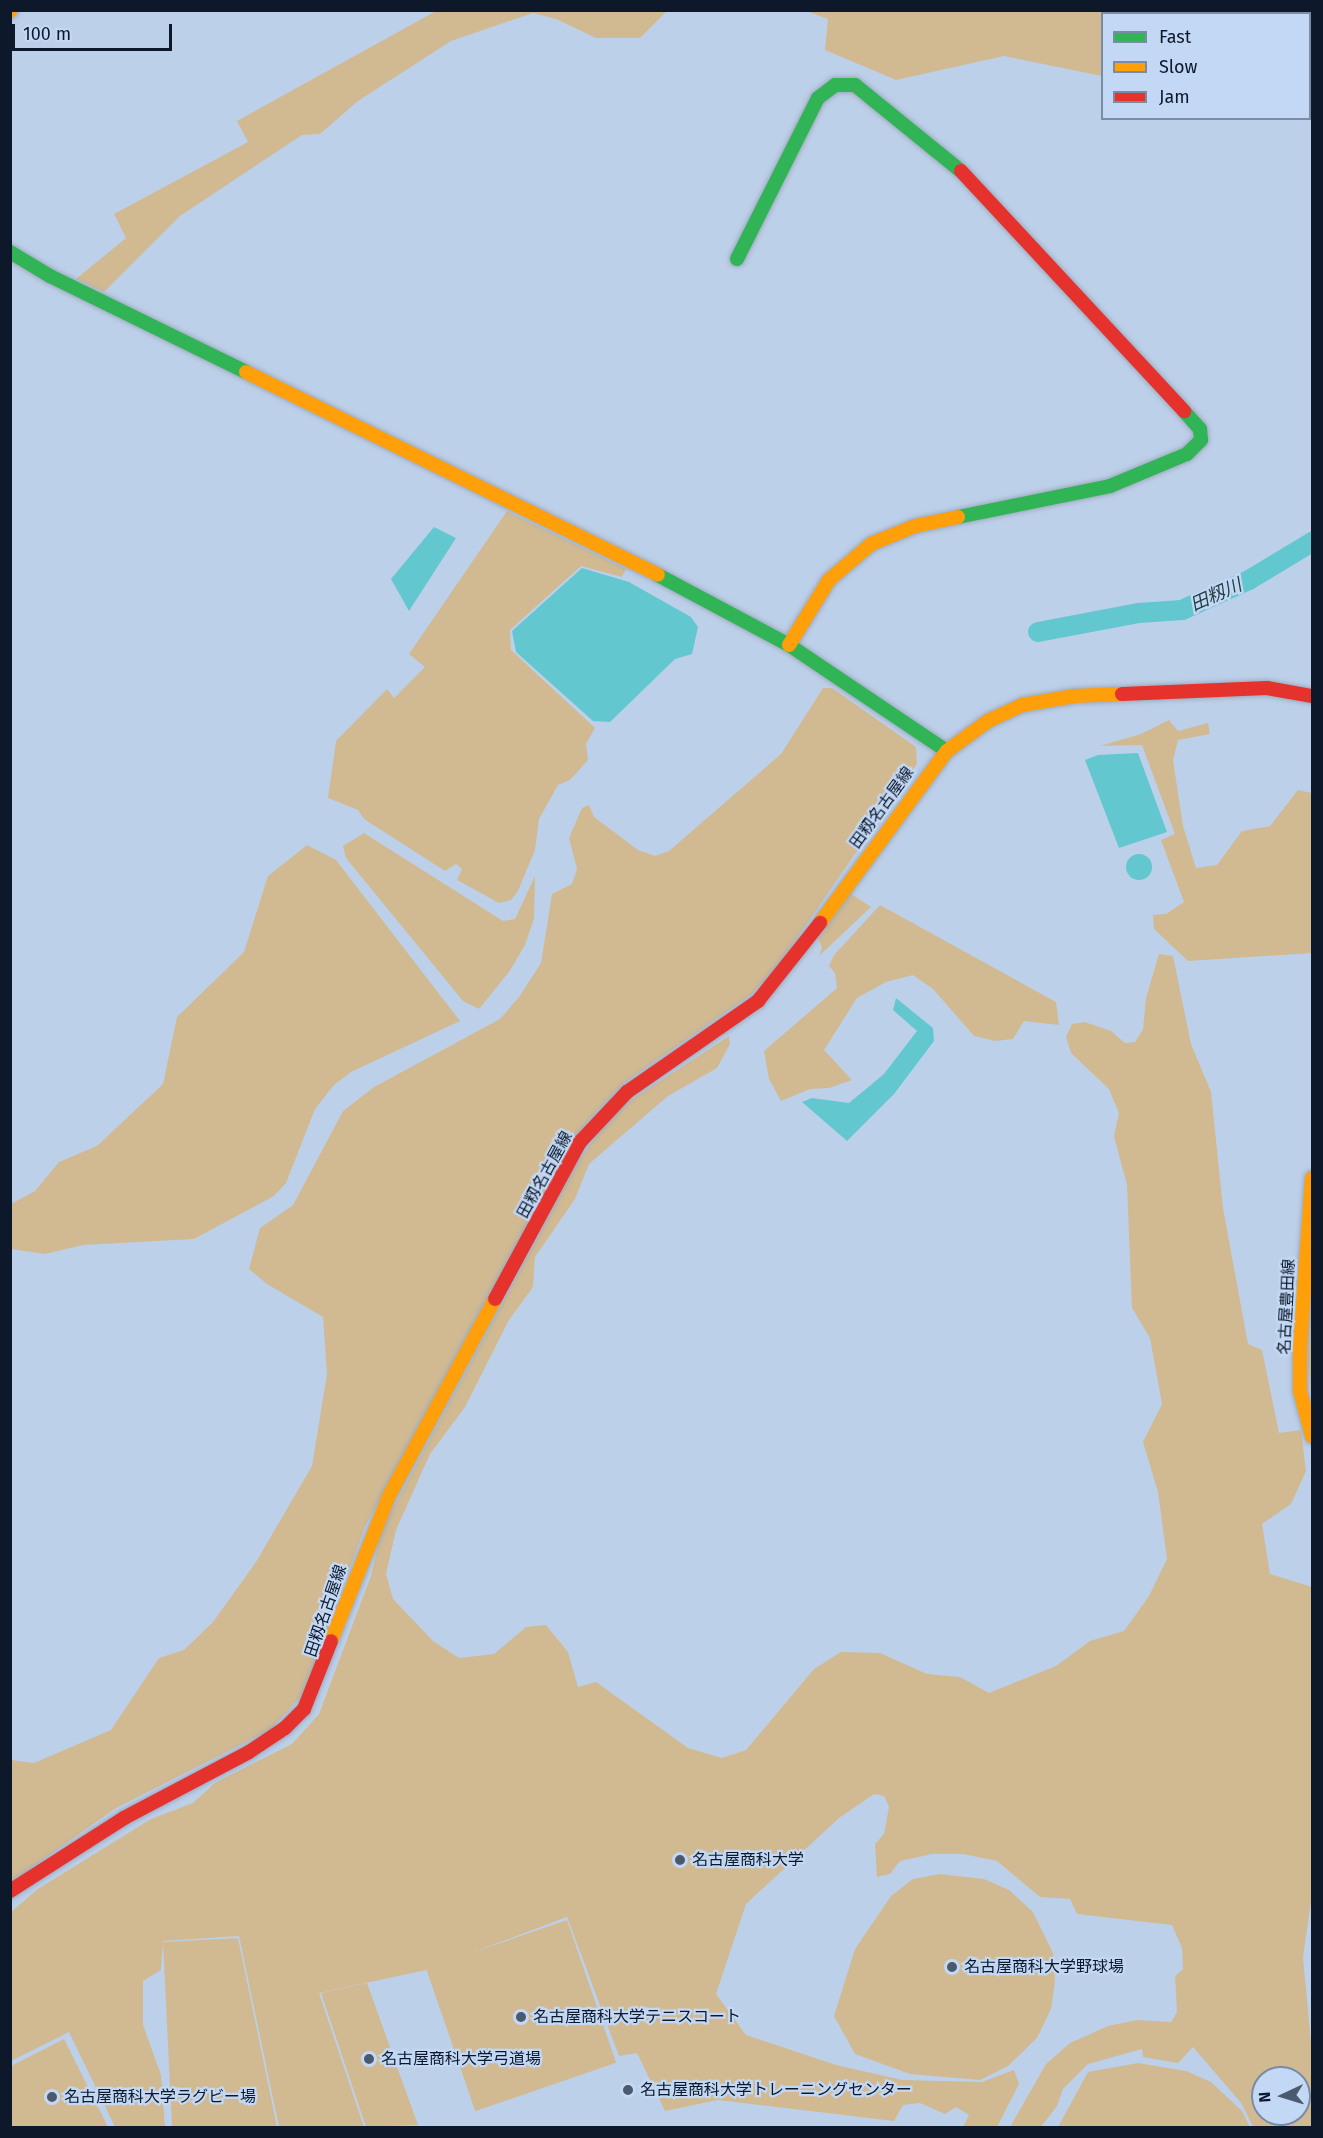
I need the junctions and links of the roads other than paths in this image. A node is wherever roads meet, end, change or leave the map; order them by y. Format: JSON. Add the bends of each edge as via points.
{"nodes":[{"id":1,"x":10,"y":252,"type":"edge"},
{"id":2,"x":736,"y":259,"type":"dead end"},
{"id":3,"x":789,"y":645,"type":"junction"},
{"id":4,"x":1312,"y":696,"type":"edge"},
{"id":5,"x":947,"y":751,"type":"junction"},
{"id":6,"x":1312,"y":1178,"type":"edge"},
{"id":7,"x":1312,"y":1436,"type":"edge"},
{"id":8,"x":10,"y":1891,"type":"edge"}],
"edges":[{"from":1,"to":3,"type":"street","via":[[50,276],[631,560]]},
{"from":2,"to":3,"type":"street","via":[[818,98],[835,85],[855,86],[973,180],[1200,429],[1201,440],[1187,454],[1110,486],[915,526],[871,544],[829,580]]},
{"from":3,"to":5,"type":"street"},
{"from":4,"to":5,"type":"street","name":"田籾名古屋線","via":[[1267,688],[1074,696],[1022,705],[988,721]]},
{"from":5,"to":8,"type":"street","name":"田籾名古屋線","via":[[780,977],[758,1001],[627,1092],[580,1142],[389,1496],[304,1709],[285,1728],[249,1752],[124,1818]]},
{"from":6,"to":7,"type":"street","name":"名古屋豊田線","via":[[1300,1391]]}]}
